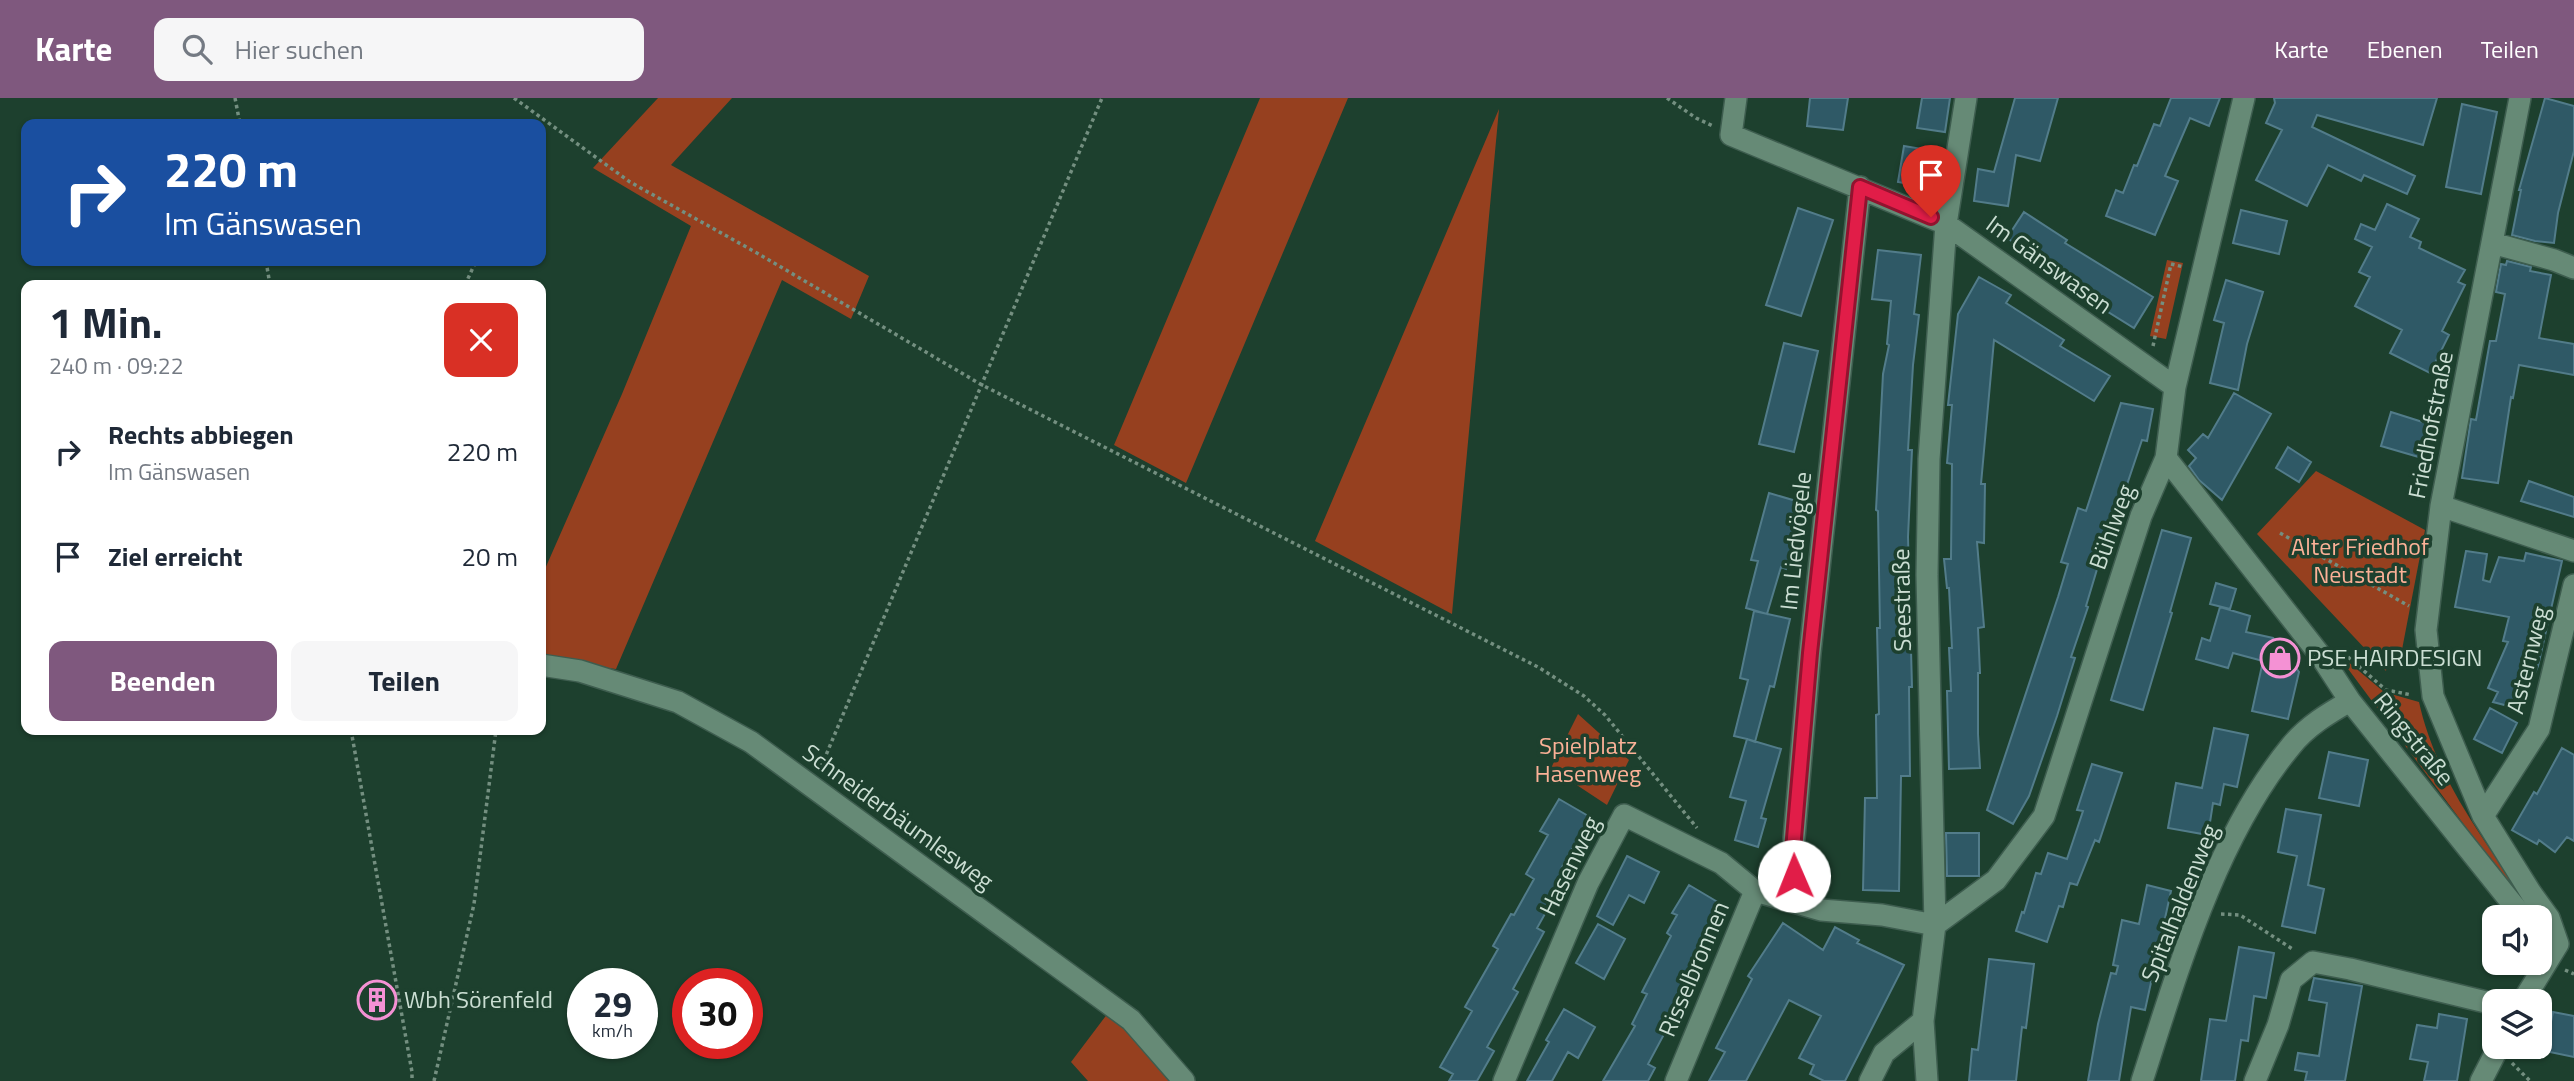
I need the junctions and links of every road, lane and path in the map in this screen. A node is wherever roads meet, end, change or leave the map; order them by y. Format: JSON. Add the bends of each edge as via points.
{"nodes":[{"id":1,"x":235,"y":98,"type":"edge"},
{"id":2,"x":514,"y":98,"type":"edge"},
{"id":3,"x":1102,"y":98,"type":"edge"},
{"id":4,"x":1667,"y":98,"type":"edge"},
{"id":5,"x":1736,"y":98,"type":"edge"},
{"id":6,"x":1966,"y":98,"type":"edge"},
{"id":7,"x":2244,"y":98,"type":"edge"},
{"id":8,"x":2520,"y":98,"type":"edge"},
{"id":9,"x":239,"y":119,"type":"edge"},
{"id":10,"x":538,"y":119,"type":"edge"},
{"id":11,"x":546,"y":125,"type":"edge"},
{"id":12,"x":1731,"y":135,"type":"junction"},
{"id":13,"x":1860,"y":187,"type":"junction"},
{"id":14,"x":1946,"y":224,"type":"junction"},
{"id":15,"x":2492,"y":243,"type":"junction"},
{"id":16,"x":2186,"y":267,"type":"dead end"},
{"id":17,"x":2574,"y":268,"type":"edge"},
{"id":18,"x":2152,"y":348,"type":"dead end"},
{"id":19,"x":982,"y":384,"type":"junction"},
{"id":20,"x":2175,"y":387,"type":"junction"},
{"id":21,"x":2166,"y":458,"type":"junction"},
{"id":22,"x":2441,"y":506,"type":"junction"},
{"id":23,"x":2280,"y":533,"type":"dead end"},
{"id":24,"x":2574,"y":551,"type":"edge"},
{"id":25,"x":2574,"y":585,"type":"edge"},
{"id":26,"x":2410,"y":606,"type":"dead end"},
{"id":27,"x":2347,"y":656,"type":"dead end"},
{"id":28,"x":546,"y":666,"type":"edge"},
{"id":29,"x":2422,"y":699,"type":"dead end"},
{"id":30,"x":2350,"y":701,"type":"junction"},
{"id":31,"x":352,"y":735,"type":"edge"},
{"id":32,"x":495,"y":735,"type":"edge"},
{"id":33,"x":813,"y":786,"type":"junction"},
{"id":34,"x":2483,"y":816,"type":"junction"},
{"id":35,"x":1721,"y":863,"type":"junction"},
{"id":36,"x":1755,"y":891,"type":"junction"},
{"id":37,"x":1796,"y":901,"type":"junction"},
{"id":38,"x":2514,"y":905,"type":"edge"},
{"id":39,"x":2213,"y":914,"type":"dead end"},
{"id":40,"x":1935,"y":925,"type":"junction"},
{"id":41,"x":2566,"y":950,"type":"edge"},
{"id":42,"x":2313,"y":962,"type":"junction"},
{"id":43,"x":2533,"y":989,"type":"edge"},
{"id":44,"x":2482,"y":1001,"type":"edge"},
{"id":45,"x":1923,"y":1021,"type":"junction"},
{"id":46,"x":2492,"y":1059,"type":"edge"},
{"id":47,"x":412,"y":1081,"type":"edge"},
{"id":48,"x":435,"y":1081,"type":"edge"},
{"id":49,"x":1184,"y":1081,"type":"edge"},
{"id":50,"x":1504,"y":1081,"type":"edge"},
{"id":51,"x":1676,"y":1081,"type":"edge"},
{"id":52,"x":1870,"y":1081,"type":"edge"},
{"id":53,"x":1927,"y":1081,"type":"edge"},
{"id":54,"x":2142,"y":1081,"type":"edge"},
{"id":55,"x":2255,"y":1081,"type":"edge"},
{"id":56,"x":2481,"y":1081,"type":"edge"}],
"edges":[{"from":1,"to":9,"type":"path"},
{"from":2,"to":10,"type":"path"},
{"from":3,"to":19,"type":"path"},
{"from":4,"to":12,"type":"path"},
{"from":5,"to":12,"type":"street"},
{"from":6,"to":14,"type":"street","name":"Seestraße"},
{"from":7,"to":20,"type":"street","name":"Bühlweg"},
{"from":8,"to":15,"type":"street","name":"Friedhofstraße"},
{"from":11,"to":19,"type":"path","via":[[630,182]]},
{"from":12,"to":13,"type":"street","name":"Im Gänswasen"},
{"from":13,"to":14,"type":"street","name":"Im Gänswasen"},
{"from":13,"to":37,"type":"street","name":"Im Liedvögele","via":[[1807,680],[1793,850]]},
{"from":14,"to":20,"type":"street","name":"Im Gänswasen"},
{"from":14,"to":40,"type":"street","name":"Seestraße","via":[[1929,459],[1927,575]]},
{"from":15,"to":17,"type":"street"},
{"from":15,"to":22,"type":"street","name":"Friedhofstraße"},
{"from":16,"to":18,"type":"path","via":[[2171,264]]},
{"from":19,"to":33,"type":"path"},
{"from":19,"to":35,"type":"path","via":[[1538,667],[1584,696],[1657,776]]},
{"from":20,"to":21,"type":"street","name":"Bühlweg"},
{"from":21,"to":30,"type":"street","name":"Ringstraße","via":[[2320,655]]},
{"from":21,"to":40,"type":"street","name":"Bühlweg","via":[[2141,516],[2045,816],[1996,880]]},
{"from":22,"to":24,"type":"street"},
{"from":22,"to":34,"type":"street","name":"Friedhofstraße","via":[[2426,630],[2433,696]]},
{"from":23,"to":26,"type":"path"},
{"from":25,"to":34,"type":"street","name":"Asternweg","via":[[2539,729]]},
{"from":27,"to":29,"type":"path","via":[[2386,690]]},
{"from":28,"to":33,"type":"street","name":"Schneiderbäumlesweg","via":[[580,670],[678,702],[751,742]]},
{"from":30,"to":38,"type":"street","name":"Ringstraße"},
{"from":30,"to":54,"type":"street","name":"Spitalhaldenweg","via":[[2320,718],[2291,745],[2244,815],[2204,901]]},
{"from":31,"to":47,"type":"path"},
{"from":32,"to":48,"type":"path","via":[[474,904]]},
{"from":33,"to":49,"type":"street","name":"Schneiderbäumlesweg","via":[[1131,1020]]},
{"from":34,"to":41,"type":"street","name":"Friedhofstraße"},
{"from":35,"to":36,"type":"street","name":"Hasenweg"},
{"from":35,"to":50,"type":"street","name":"Hasenweg","via":[[1624,814],[1588,883]]},
{"from":36,"to":37,"type":"street","name":"Risselbronnen"},
{"from":36,"to":51,"type":"street","name":"Risselbronnen"},
{"from":37,"to":40,"type":"street","name":"Risselbronnen","via":[[1821,910]]},
{"from":39,"to":42,"type":"path","via":[[2240,915]]},
{"from":40,"to":45,"type":"street","name":"Seestraße"},
{"from":41,"to":43,"type":"street"},
{"from":42,"to":44,"type":"street"},
{"from":42,"to":55,"type":"street","via":[[2291,980]]},
{"from":45,"to":52,"type":"street","via":[[1884,1053]]},
{"from":45,"to":53,"type":"street"},
{"from":46,"to":56,"type":"street"}]}
